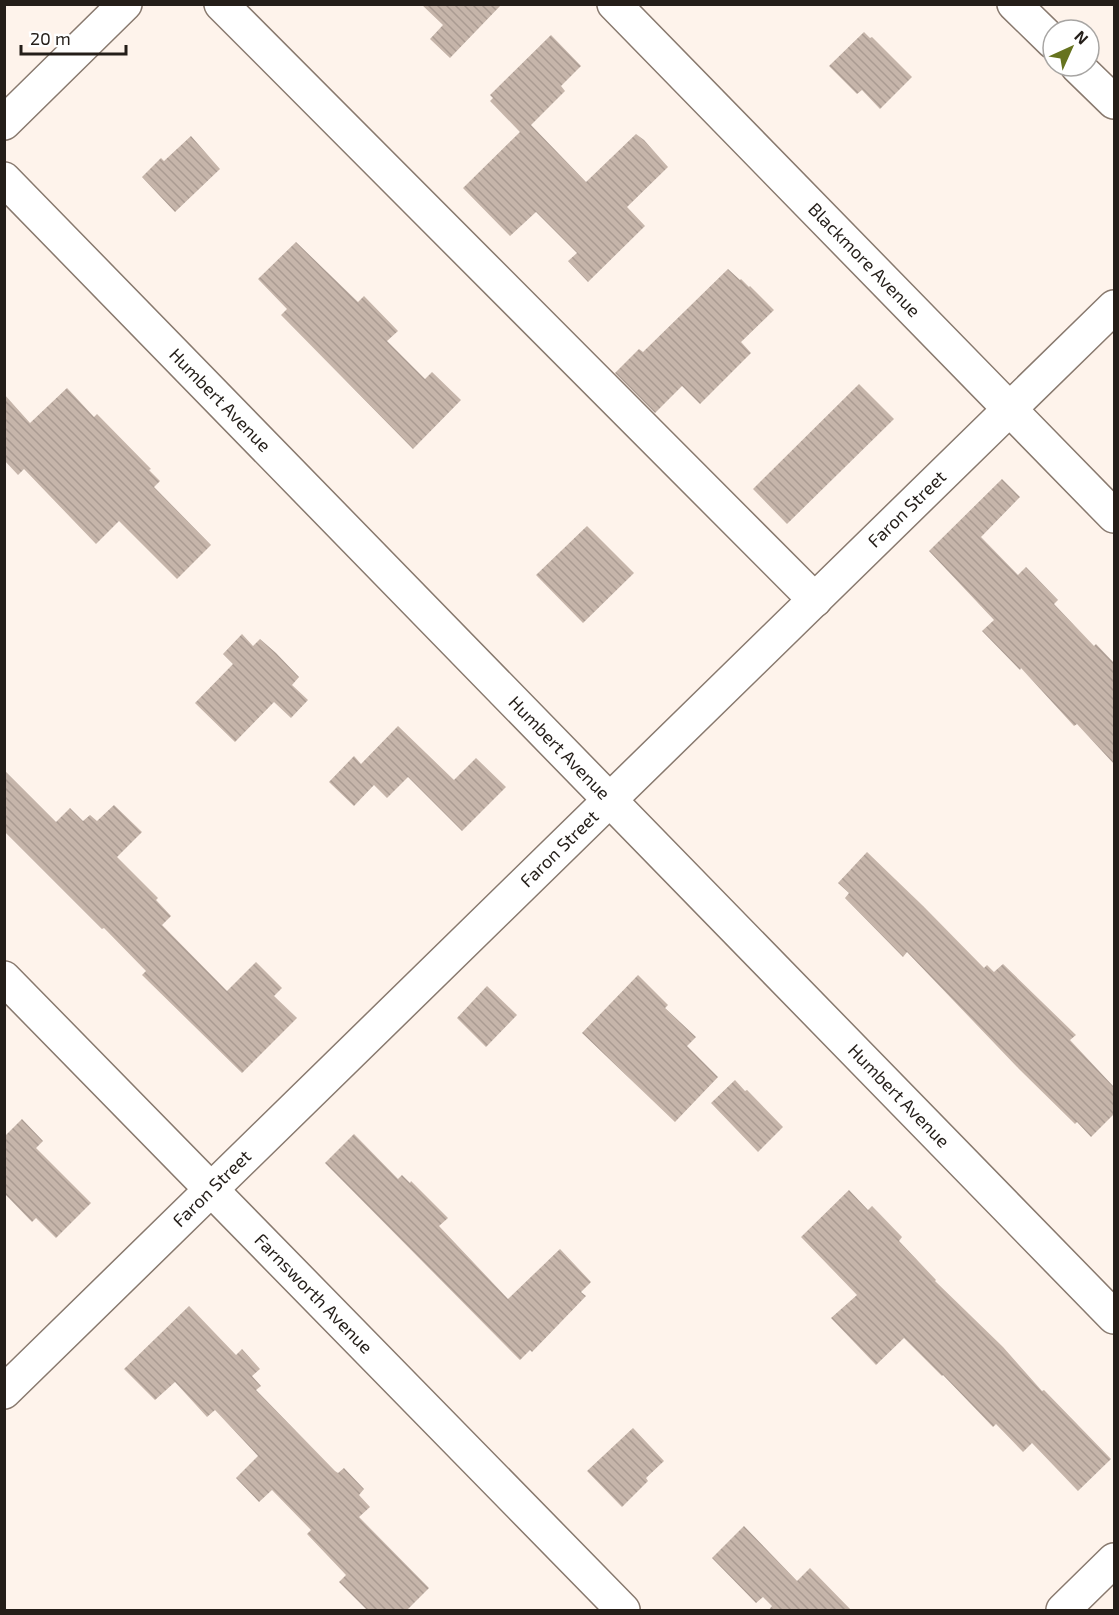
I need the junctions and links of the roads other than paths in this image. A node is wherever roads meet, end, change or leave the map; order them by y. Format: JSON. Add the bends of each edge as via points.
{"nodes":[{"id":1,"x":125,"y":4,"type":"edge"},
{"id":2,"x":221,"y":4,"type":"edge"},
{"id":3,"x":614,"y":4,"type":"edge"},
{"id":4,"x":1014,"y":4,"type":"edge"},
{"id":5,"x":1041,"y":30,"type":"edge"},
{"id":6,"x":1089,"y":78,"type":"edge"},
{"id":7,"x":1114,"y":102,"type":"edge"},
{"id":8,"x":4,"y":123,"type":"edge"},
{"id":9,"x":4,"y":179,"type":"edge"},
{"id":10,"x":1114,"y":307,"type":"edge"},
{"id":11,"x":1010,"y":410,"type":"junction"},
{"id":12,"x":1114,"y":516,"type":"edge"},
{"id":13,"x":815,"y":600,"type":"junction"},
{"id":14,"x":610,"y":800,"type":"junction"},
{"id":15,"x":4,"y":978,"type":"edge"},
{"id":16,"x":211,"y":1189,"type":"junction"},
{"id":17,"x":1114,"y":1317,"type":"edge"},
{"id":18,"x":4,"y":1392,"type":"edge"},
{"id":19,"x":1114,"y":1560,"type":"edge"},
{"id":20,"x":623,"y":1611,"type":"edge"},
{"id":21,"x":1063,"y":1611,"type":"edge"}],
"edges":[{"from":1,"to":8,"type":"street"},
{"from":2,"to":13,"type":"street"},
{"from":3,"to":11,"type":"street","name":"Blackmore Avenue"},
{"from":4,"to":5,"type":"street"},
{"from":6,"to":7,"type":"street"},
{"from":9,"to":14,"type":"street","name":"Humbert Avenue"},
{"from":10,"to":11,"type":"street","name":"Faron Street"},
{"from":11,"to":12,"type":"street","name":"Blackmore Avenue"},
{"from":11,"to":13,"type":"street","name":"Faron Street"},
{"from":13,"to":14,"type":"street","name":"Faron Street"},
{"from":14,"to":16,"type":"street","name":"Faron Street"},
{"from":14,"to":17,"type":"street","name":"Humbert Avenue"},
{"from":15,"to":16,"type":"street","name":"Farnsworth Avenue"},
{"from":16,"to":18,"type":"street","name":"Faron Street"},
{"from":16,"to":20,"type":"street","name":"Farnsworth Avenue"},
{"from":19,"to":21,"type":"street"}]}
